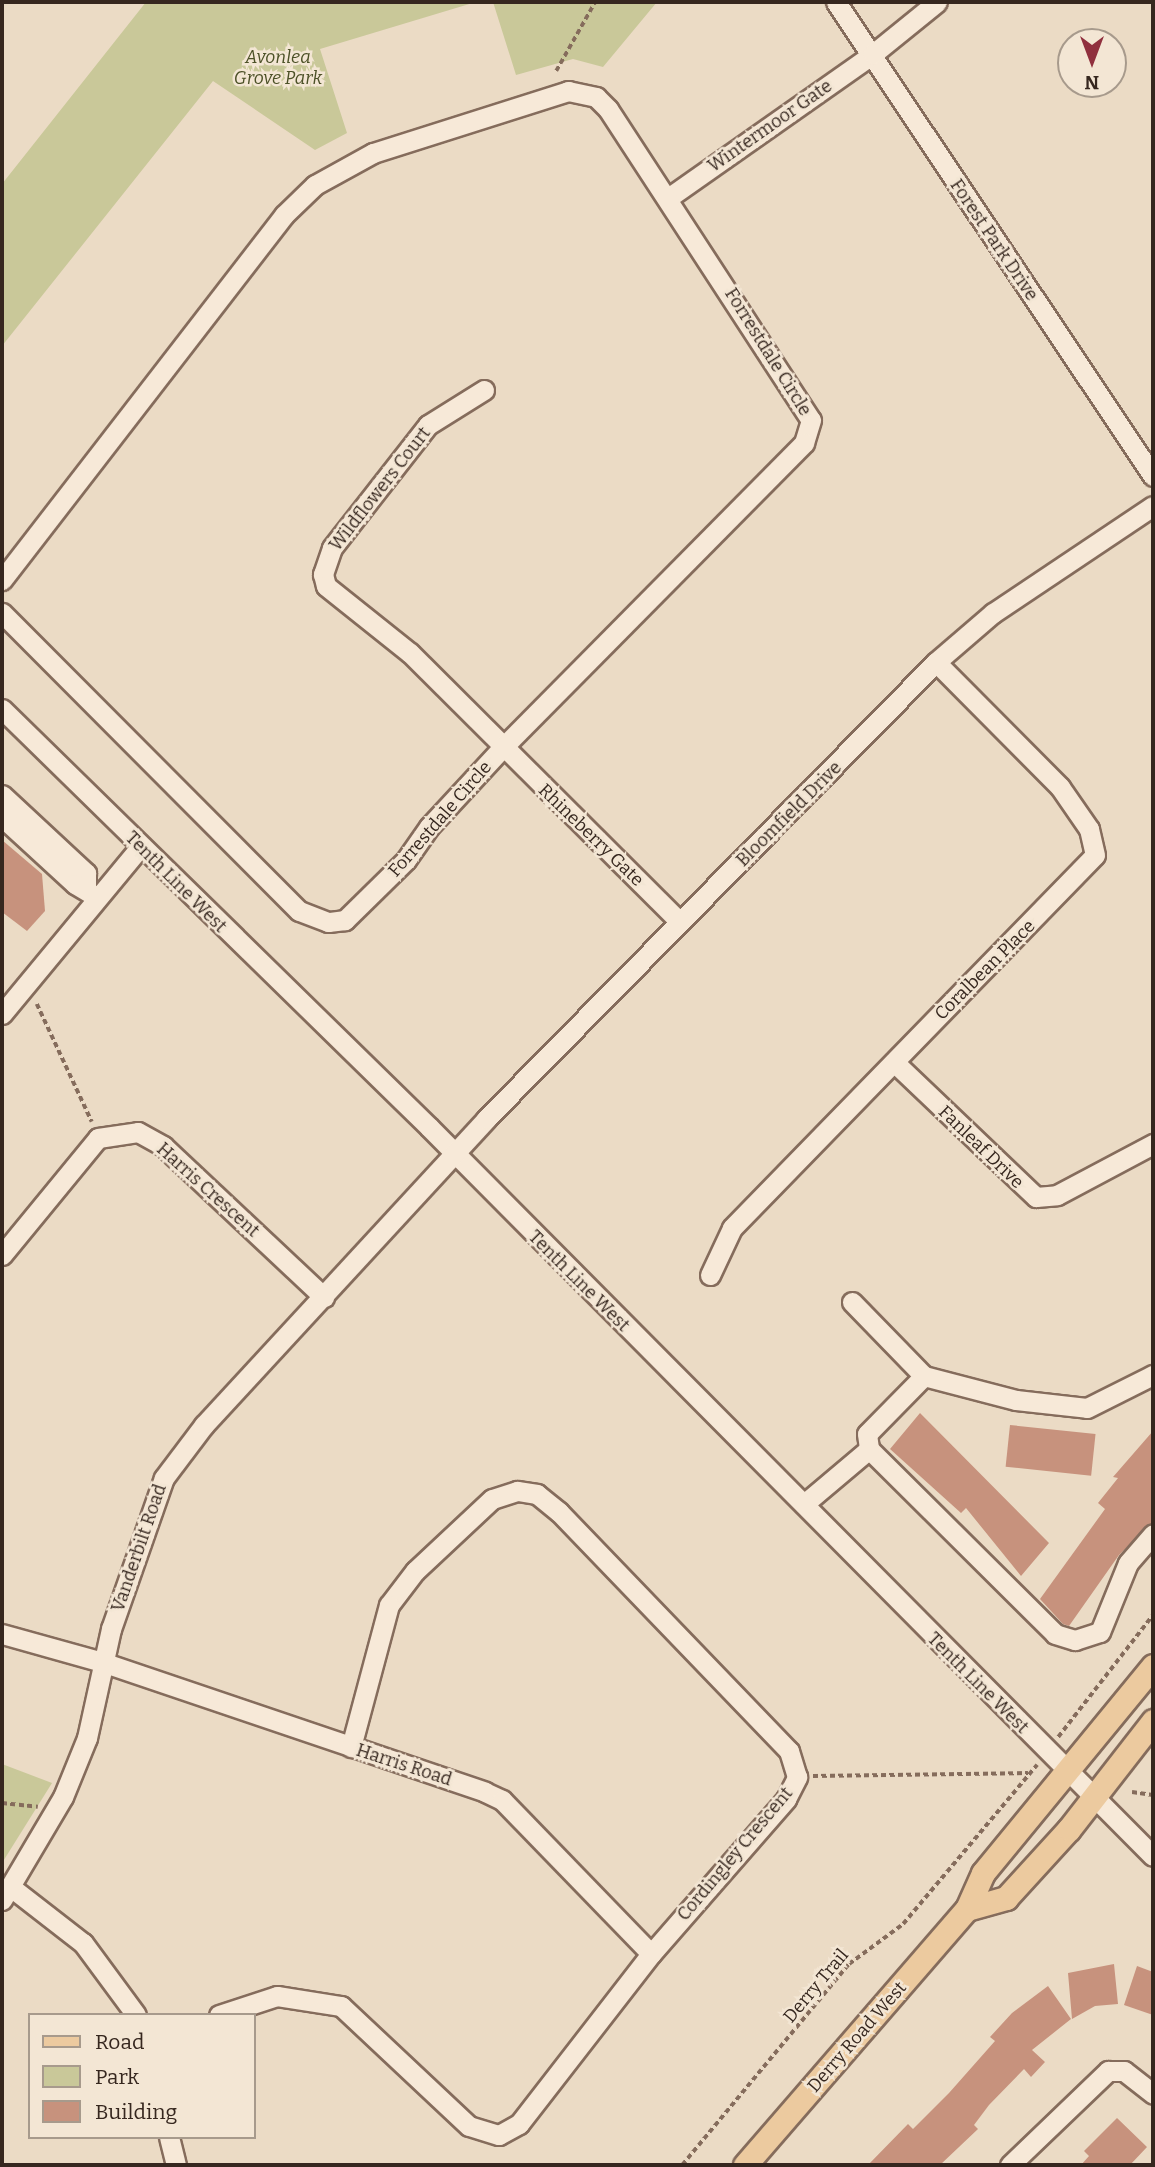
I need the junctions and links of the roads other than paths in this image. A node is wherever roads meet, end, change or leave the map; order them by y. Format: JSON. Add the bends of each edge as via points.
{"nodes":[{"id":1,"x":836,"y":2,"type":"edge"},
{"id":2,"x":937,"y":2,"type":"edge"},
{"id":3,"x":873,"y":54,"type":"junction"},
{"id":4,"x":668,"y":198,"type":"junction"},
{"id":5,"x":484,"y":390,"type":"dead end"},
{"id":6,"x":1153,"y":476,"type":"edge"},
{"id":7,"x":1153,"y":506,"type":"edge"},
{"id":8,"x":2,"y":579,"type":"edge"},
{"id":9,"x":2,"y":613,"type":"edge"},
{"id":10,"x":936,"y":663,"type":"junction"},
{"id":11,"x":2,"y":709,"type":"edge"},
{"id":12,"x":503,"y":747,"type":"junction"},
{"id":13,"x":2,"y":794,"type":"edge"},
{"id":14,"x":2,"y":817,"type":"edge"},
{"id":15,"x":141,"y":847,"type":"junction"},
{"id":16,"x":91,"y":892,"type":"junction"},
{"id":17,"x":680,"y":922,"type":"junction"},
{"id":18,"x":2,"y":1014,"type":"edge"},
{"id":19,"x":894,"y":1062,"type":"junction"},
{"id":20,"x":1153,"y":1144,"type":"edge"},
{"id":21,"x":452,"y":1156,"type":"junction"},
{"id":22,"x":2,"y":1255,"type":"edge"},
{"id":23,"x":710,"y":1275,"type":"dead end"},
{"id":24,"x":324,"y":1297,"type":"junction"},
{"id":25,"x":852,"y":1302,"type":"dead end"},
{"id":26,"x":1153,"y":1375,"type":"edge"},
{"id":27,"x":924,"y":1376,"type":"junction"},
{"id":28,"x":869,"y":1449,"type":"junction"},
{"id":29,"x":804,"y":1504,"type":"junction"},
{"id":30,"x":1153,"y":1534,"type":"edge"},
{"id":31,"x":2,"y":1634,"type":"edge"},
{"id":32,"x":102,"y":1662,"type":"junction"},
{"id":33,"x":1153,"y":1666,"type":"edge"},
{"id":34,"x":1153,"y":1721,"type":"edge"},
{"id":35,"x":351,"y":1747,"type":"junction"},
{"id":36,"x":1069,"y":1773,"type":"junction"},
{"id":37,"x":1094,"y":1797,"type":"junction"},
{"id":38,"x":1153,"y":1856,"type":"edge"},
{"id":39,"x":7,"y":1894,"type":"edge"},
{"id":40,"x":967,"y":1909,"type":"junction"},
{"id":41,"x":651,"y":1954,"type":"junction"},
{"id":42,"x":135,"y":2013,"type":"edge"},
{"id":43,"x":225,"y":2013,"type":"edge"},
{"id":44,"x":1153,"y":2094,"type":"edge"},
{"id":45,"x":170,"y":2139,"type":"edge"},
{"id":46,"x":176,"y":2165,"type":"edge"},
{"id":47,"x":745,"y":2165,"type":"edge"},
{"id":48,"x":1010,"y":2165,"type":"edge"}],
"edges":[{"from":1,"to":3,"type":"street","name":"Forest Park Drive"},
{"from":2,"to":3,"type":"street","name":"Wintermoor Gate"},
{"from":3,"to":4,"type":"street","name":"Wintermoor Gate"},
{"from":3,"to":6,"type":"street","name":"Forest Park Drive"},
{"from":4,"to":8,"type":"street","name":"Forrestdale Circle","via":[[608,109],[581,92],[550,96],[342,168],[315,185],[284,215]]},
{"from":4,"to":12,"type":"street","name":"Forrestdale Circle","via":[[806,406],[811,431]]},
{"from":5,"to":12,"type":"street","name":"Wildflowers Court","via":[[428,425],[332,548],[323,574],[326,586],[410,653]]},
{"from":7,"to":10,"type":"street","name":"Bloomfield Drive","via":[[993,612]]},
{"from":9,"to":12,"type":"street","name":"Forrestdale Circle","via":[[299,911],[313,918],[345,920],[360,908]]},
{"from":10,"to":17,"type":"street","name":"Bloomfield Drive"},
{"from":10,"to":19,"type":"street","name":"Coralbean Place","via":[[1060,787],[1089,829],[1095,855]]},
{"from":11,"to":15,"type":"street","name":"Tenth Line West"},
{"from":12,"to":17,"type":"street","name":"Rhineberry Gate"},
{"from":13,"to":16,"type":"street","via":[[86,873]]},
{"from":14,"to":16,"type":"street","via":[[75,884]]},
{"from":15,"to":16,"type":"street"},
{"from":15,"to":21,"type":"street","name":"Tenth Line West","via":[[386,1084]]},
{"from":16,"to":18,"type":"street"},
{"from":17,"to":21,"type":"street","name":"Bloomfield Drive"},
{"from":19,"to":20,"type":"street","name":"Fanleaf Drive","via":[[1036,1197],[1058,1195]]},
{"from":19,"to":23,"type":"street","name":"Coralbean Place","via":[[732,1228]]},
{"from":21,"to":24,"type":"street","name":"Vanderbilt Road"},
{"from":21,"to":29,"type":"street","name":"Tenth Line West"},
{"from":22,"to":24,"type":"street","name":"Harris Crescent","via":[[98,1138],[138,1132],[163,1146]]},
{"from":24,"to":32,"type":"street","name":"Vanderbilt Road","via":[[204,1425],[164,1478]]},
{"from":25,"to":27,"type":"street"},
{"from":26,"to":27,"type":"street","via":[[1087,1408],[1016,1400]]},
{"from":27,"to":28,"type":"street","via":[[867,1434]]},
{"from":28,"to":29,"type":"street"},
{"from":28,"to":30,"type":"street","via":[[1055,1634],[1075,1640],[1100,1632],[1128,1563]]},
{"from":29,"to":36,"type":"street","name":"Tenth Line West"},
{"from":31,"to":32,"type":"street"},
{"from":32,"to":35,"type":"street","name":"Harris Road"},
{"from":32,"to":39,"type":"street","name":"Vanderbilt Road","via":[[87,1738],[57,1809]]},
{"from":33,"to":36,"type":"main road","name":"Derry Road West"},
{"from":34,"to":37,"type":"main road"},
{"from":35,"to":41,"type":"street","name":"Harris Road","via":[[502,1800]]},
{"from":35,"to":41,"type":"street","name":"Cordingley Crescent","via":[[389,1605],[415,1571],[492,1499],[517,1491],[537,1494],[789,1751],[797,1777],[786,1799]]},
{"from":36,"to":37,"type":"street","name":"Tenth Line West"},
{"from":36,"to":40,"type":"main road","name":"Derry Road West","via":[[983,1873]]},
{"from":37,"to":38,"type":"street","name":"Tenth Line West"},
{"from":37,"to":40,"type":"main road","via":[[1006,1898]]},
{"from":39,"to":42,"type":"street","via":[[83,1943]]},
{"from":40,"to":47,"type":"main road","name":"Derry Road West"},
{"from":41,"to":43,"type":"street","name":"Cordingley Crescent","via":[[519,2124],[499,2135],[469,2126],[341,2006],[277,1996]]},
{"from":44,"to":48,"type":"street","via":[[1124,2071],[1108,2071]]},
{"from":45,"to":46,"type":"street"}]}
